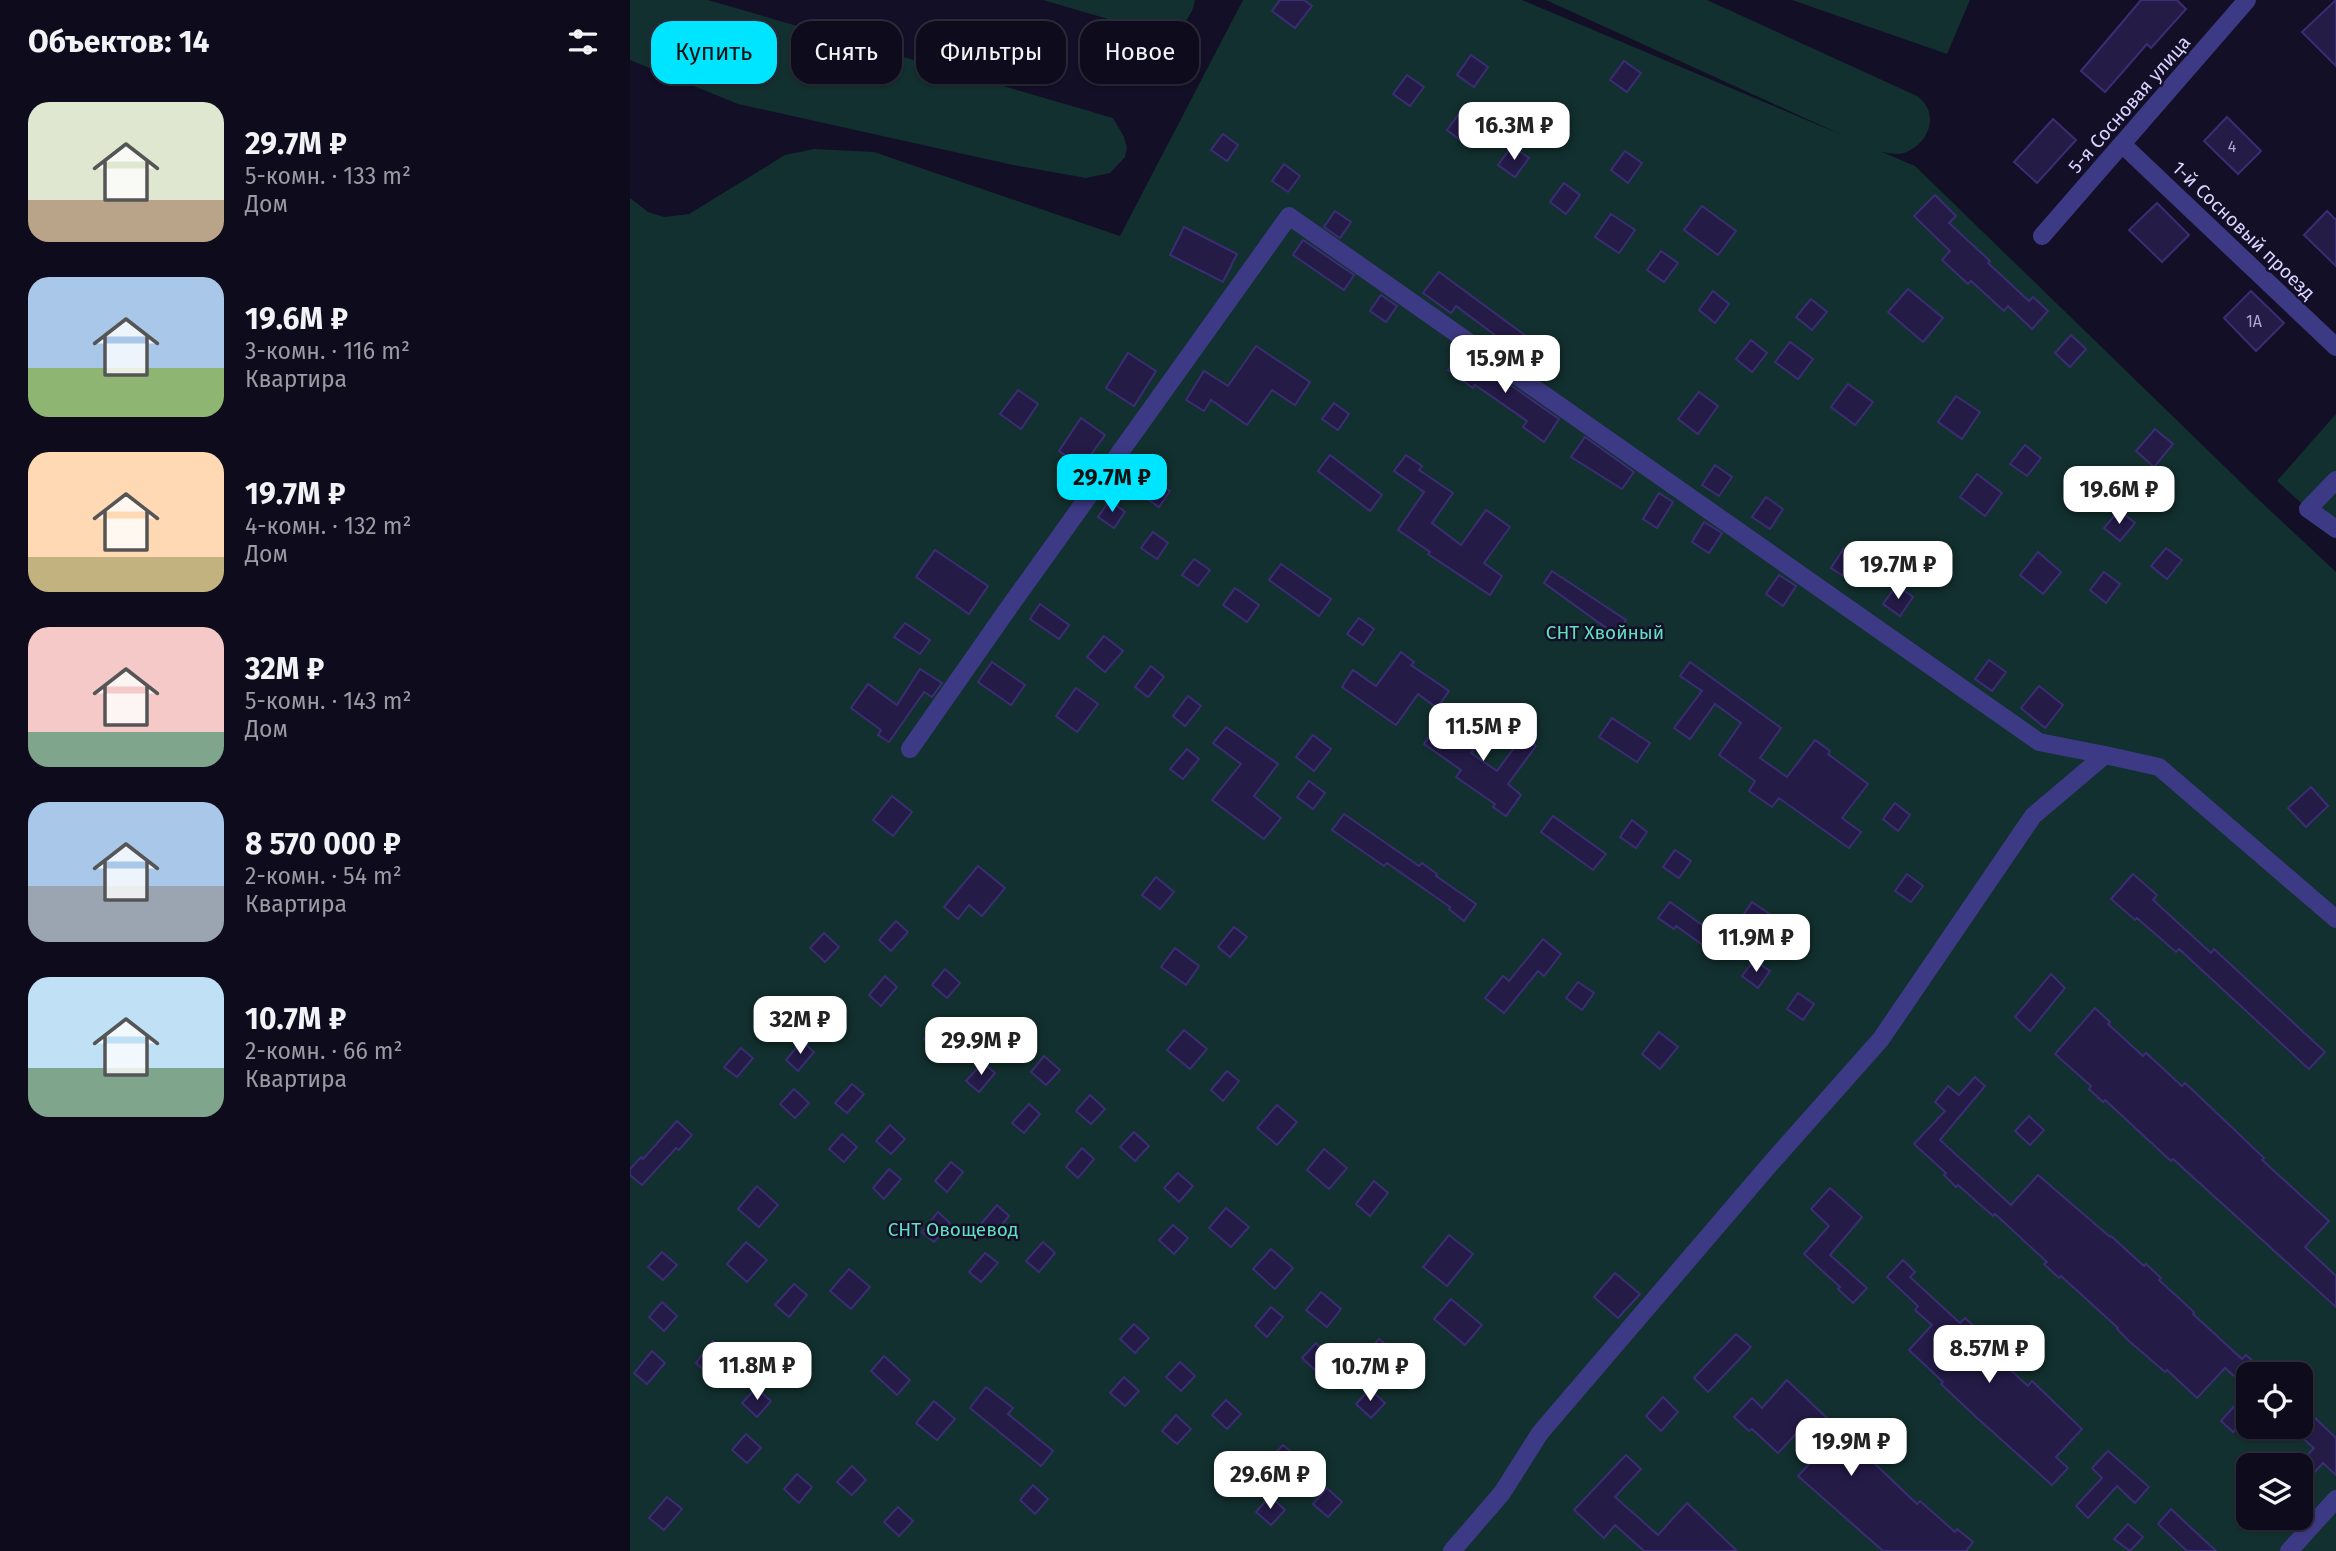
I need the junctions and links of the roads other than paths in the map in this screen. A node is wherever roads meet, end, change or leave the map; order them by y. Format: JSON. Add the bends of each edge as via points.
{"nodes":[{"id":1,"x":2248,"y":0,"type":"edge"},
{"id":2,"x":2122,"y":144,"type":"junction"},
{"id":3,"x":2042,"y":236,"type":"dead end"},
{"id":4,"x":2336,"y":347,"type":"edge"},
{"id":5,"x":2336,"y":480,"type":"edge"},
{"id":6,"x":2336,"y":529,"type":"edge"},
{"id":7,"x":910,"y":749,"type":"dead end"},
{"id":8,"x":2105,"y":755,"type":"junction"},
{"id":9,"x":2336,"y":919,"type":"edge"},
{"id":10,"x":2336,"y":1499,"type":"edge"},
{"id":11,"x":1452,"y":1551,"type":"edge"},
{"id":12,"x":2290,"y":1551,"type":"edge"}],
"edges":[{"from":1,"to":2,"type":"street","name":"5-я Сосновая улица"},
{"from":2,"to":3,"type":"street","name":"5-я Сосновая улица"},
{"from":2,"to":4,"type":"street","name":"1-й Сосновый проезд"},
{"from":5,"to":6,"type":"street","via":[[2308,509]]},
{"from":7,"to":8,"type":"street","via":[[1289,216],[2039,742]]},
{"from":8,"to":9,"type":"street","via":[[2159,767]]},
{"from":8,"to":11,"type":"street","via":[[2033,816],[1881,1039],[1540,1433],[1502,1493]]},
{"from":10,"to":12,"type":"street"}]}
